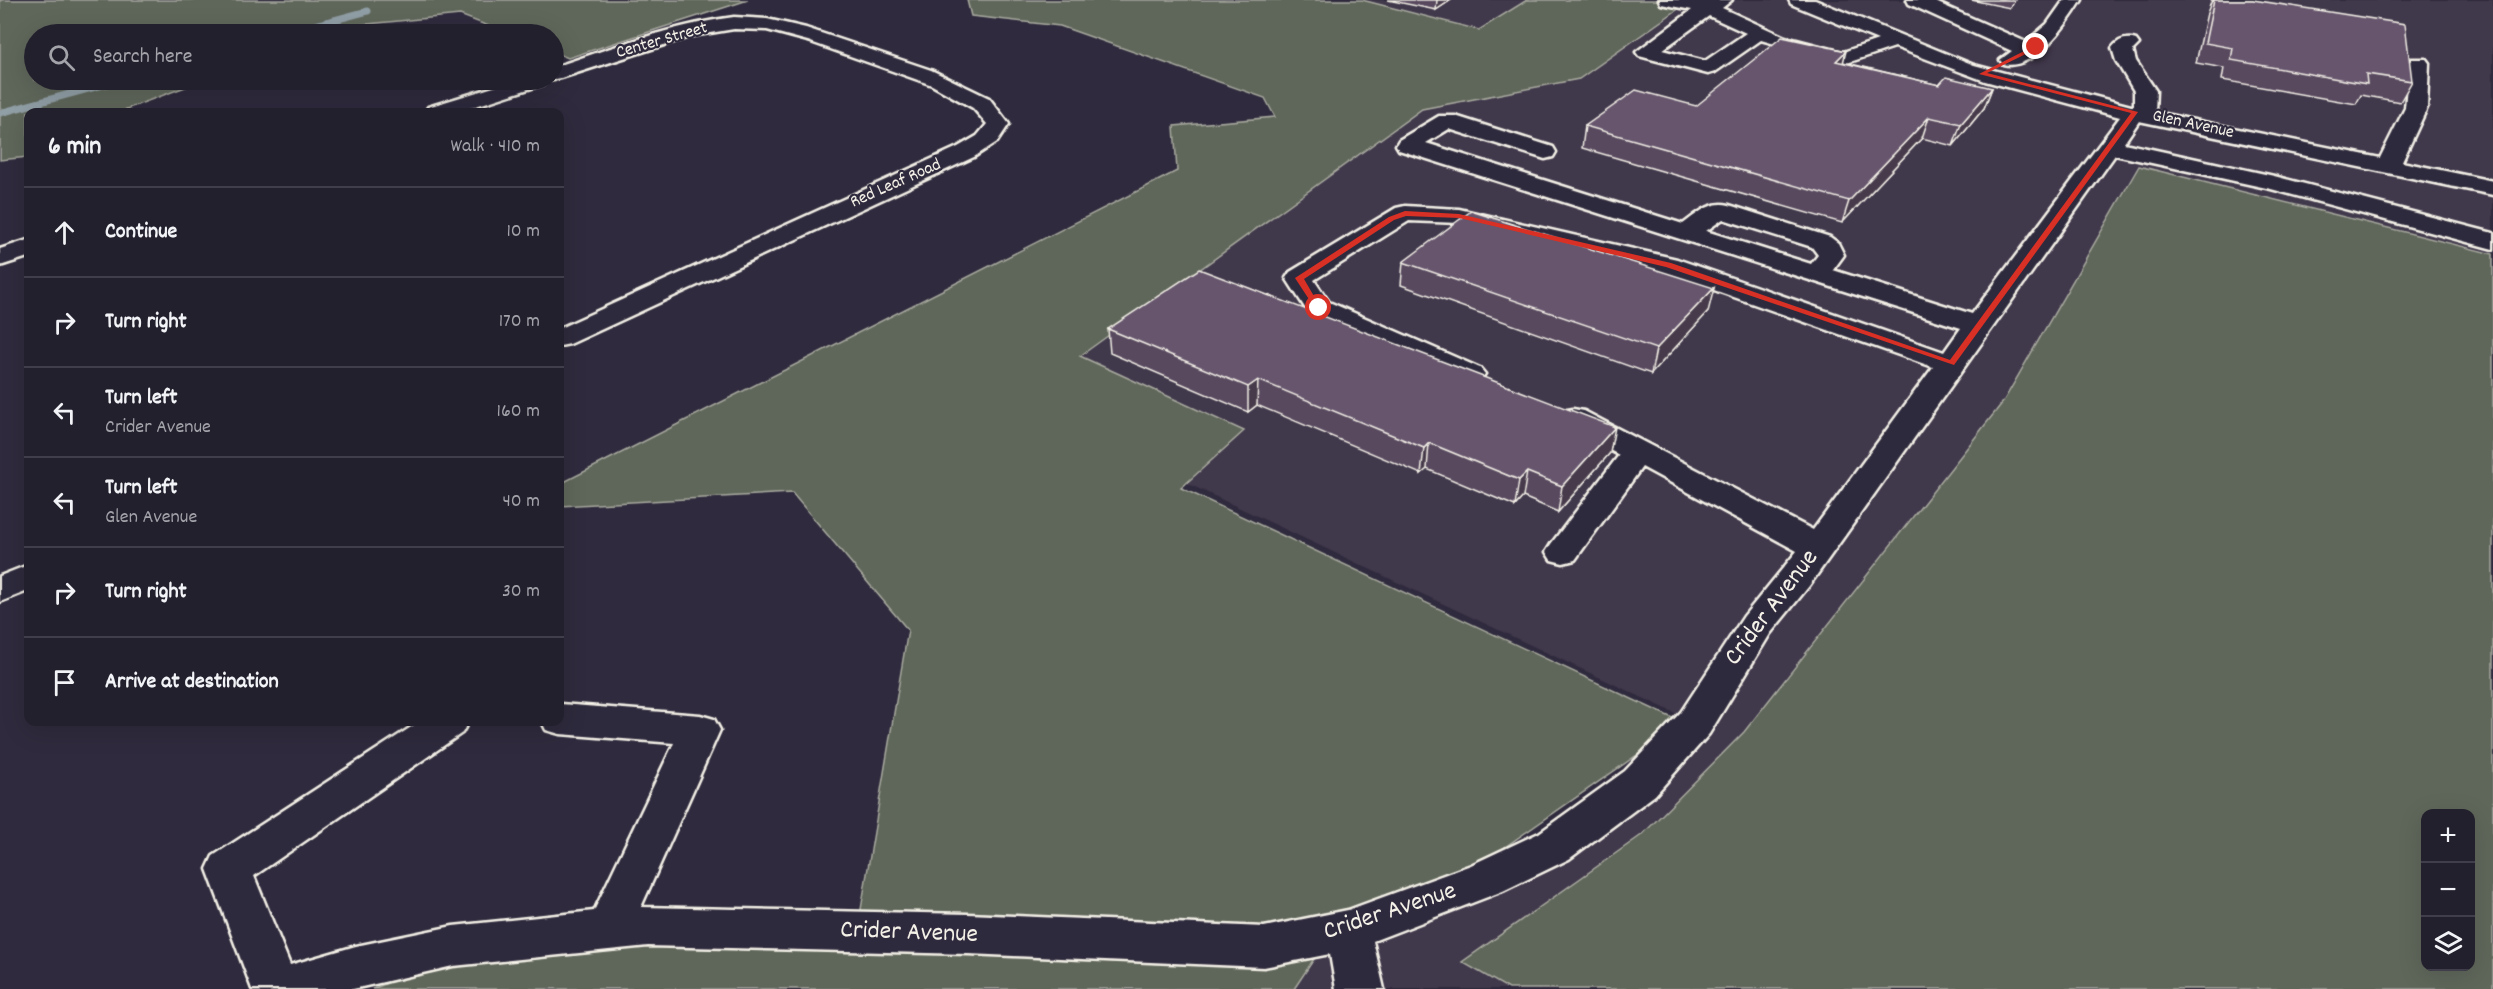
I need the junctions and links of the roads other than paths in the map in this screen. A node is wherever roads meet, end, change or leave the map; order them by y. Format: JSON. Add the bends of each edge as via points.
{"nodes":[{"id":1,"x":1668,"y":0,"type":"edge"},
{"id":2,"x":1798,"y":0,"type":"edge"},
{"id":3,"x":1916,"y":0,"type":"edge"},
{"id":4,"x":2073,"y":0,"type":"edge"},
{"id":5,"x":1715,"y":4,"type":"edge"},
{"id":6,"x":774,"y":26,"type":"joint"},
{"id":7,"x":1760,"y":32,"type":"junction"},
{"id":8,"x":1894,"y":41,"type":"junction"},
{"id":9,"x":2129,"y":44,"type":"dead end"},
{"id":10,"x":2029,"y":51,"type":"junction"},
{"id":11,"x":2419,"y":63,"type":"dead end"},
{"id":12,"x":564,"y":71,"type":"edge"},
{"id":13,"x":1982,"y":74,"type":"junction"},
{"id":14,"x":505,"y":90,"type":"edge"},
{"id":15,"x":449,"y":108,"type":"edge"},
{"id":16,"x":2140,"y":113,"type":"junction"},
{"id":17,"x":2109,"y":147,"type":"junction"},
{"id":18,"x":1545,"y":152,"type":"dead end"},
{"id":19,"x":2388,"y":166,"type":"junction"},
{"id":20,"x":2493,"y":188,"type":"edge"},
{"id":21,"x":2493,"y":241,"type":"edge"},
{"id":22,"x":24,"y":249,"type":"edge"},
{"id":23,"x":0,"y":258,"type":"edge"},
{"id":24,"x":1979,"y":325,"type":"junction"},
{"id":25,"x":564,"y":336,"type":"edge"},
{"id":26,"x":1951,"y":363,"type":"junction"},
{"id":27,"x":1492,"y":383,"type":"edge"},
{"id":28,"x":1544,"y":406,"type":"edge"},
{"id":29,"x":1637,"y":452,"type":"junction"},
{"id":30,"x":1818,"y":547,"type":"junction"},
{"id":31,"x":1563,"y":552,"type":"dead end"},
{"id":32,"x":24,"y":579,"type":"edge"},
{"id":33,"x":0,"y":590,"type":"edge"},
{"id":34,"x":564,"y":719,"type":"edge"},
{"id":35,"x":442,"y":726,"type":"edge"},
{"id":36,"x":608,"y":930,"type":"junction"},
{"id":37,"x":1348,"y":930,"type":"junction"},
{"id":38,"x":276,"y":989,"type":"edge"},
{"id":39,"x":283,"y":989,"type":"edge"},
{"id":40,"x":1359,"y":989,"type":"edge"}],
"edges":[{"from":1,"to":5,"type":"street"},
{"from":2,"to":8,"type":"street","name":"Glen Avenue"},
{"from":3,"to":10,"type":"street"},
{"from":4,"to":10,"type":"street","via":[[2061,21]]},
{"from":5,"to":7,"type":"street"},
{"from":5,"to":7,"type":"street","via":[[1646,52],[1708,68]]},
{"from":6,"to":12,"type":"street","name":"Center Street","via":[[734,23],[711,27]]},
{"from":6,"to":25,"type":"street","name":"Red Leaf Road","via":[[938,81],[993,113],[998,124],[994,133],[942,164]]},
{"from":7,"to":8,"type":"street","via":[[1844,58]]},
{"from":8,"to":13,"type":"street","name":"Glen Avenue"},
{"from":9,"to":16,"type":"street","via":[[2122,48],[2126,61],[2145,91]]},
{"from":10,"to":13,"type":"street"},
{"from":11,"to":19,"type":"street","via":[[2416,108]]},
{"from":13,"to":16,"type":"street","name":"Glen Avenue"},
{"from":14,"to":15,"type":"street"},
{"from":16,"to":17,"type":"street","name":"Crider Avenue"},
{"from":16,"to":19,"type":"street","name":"Glen Avenue"},
{"from":17,"to":21,"type":"street","via":[[2221,170]]},
{"from":17,"to":24,"type":"street","name":"Crider Avenue"},
{"from":18,"to":24,"type":"street","via":[[1447,122],[1407,145]]},
{"from":19,"to":20,"type":"street","name":"Glen Avenue"},
{"from":22,"to":23,"type":"street"},
{"from":24,"to":26,"type":"street","name":"Crider Avenue"},
{"from":26,"to":27,"type":"street","via":[[1668,265],[1459,216],[1405,213],[1299,278],[1319,308]]},
{"from":26,"to":30,"type":"street","name":"Crider Avenue"},
{"from":28,"to":29,"type":"street"},
{"from":29,"to":30,"type":"street"},
{"from":29,"to":31,"type":"street"},
{"from":30,"to":37,"type":"street","name":"Crider Avenue","via":[[1756,625],[1695,723],[1640,783],[1554,846],[1487,878]]},
{"from":32,"to":33,"type":"street"},
{"from":34,"to":36,"type":"street","via":[[700,730]]},
{"from":35,"to":38,"type":"street","via":[[229,869]]},
{"from":36,"to":37,"type":"street","name":"Crider Avenue","via":[[648,926],[968,934],[1264,947]]},
{"from":36,"to":39,"type":"street","name":"Crider Avenue","via":[[453,946]]},
{"from":37,"to":40,"type":"street"}]}
